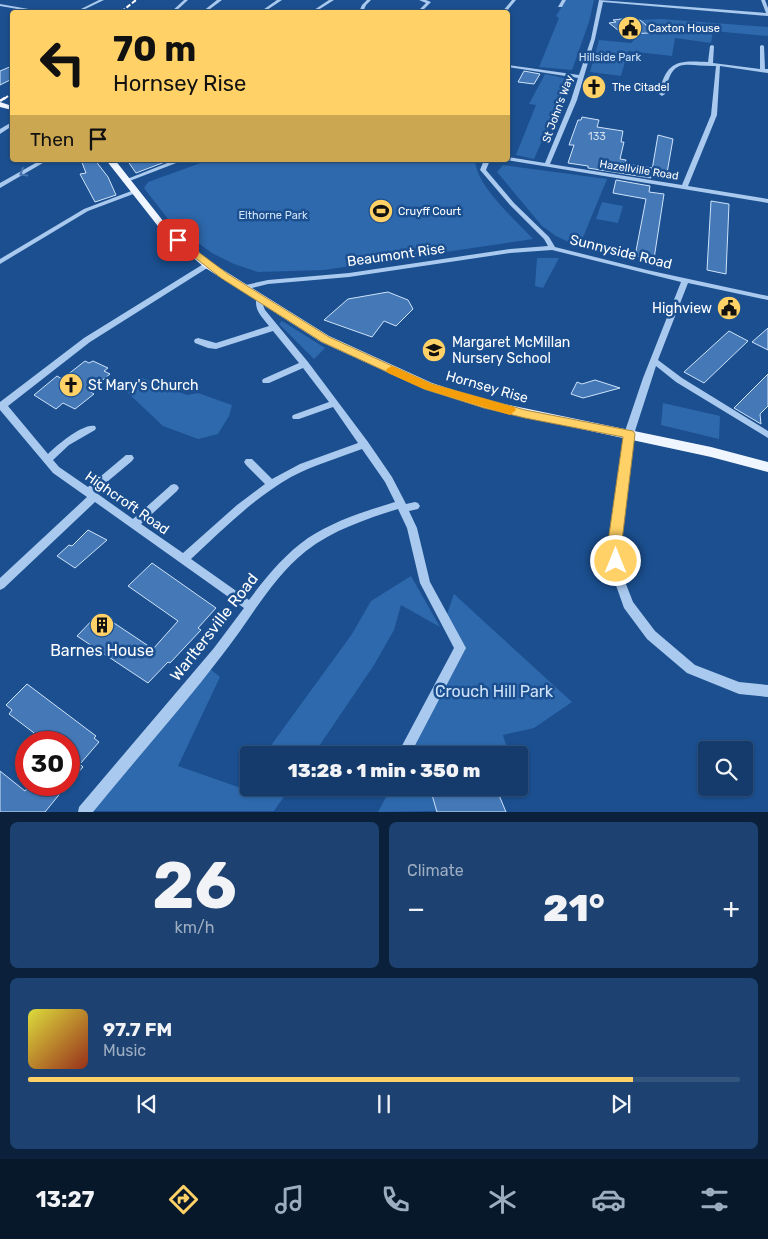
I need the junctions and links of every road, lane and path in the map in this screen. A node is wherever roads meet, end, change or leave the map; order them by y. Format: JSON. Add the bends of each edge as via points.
{"nodes":[{"id":1,"x":6,"y":0,"type":"edge"},
{"id":2,"x":102,"y":0,"type":"edge"},
{"id":3,"x":186,"y":0,"type":"edge"},
{"id":4,"x":220,"y":0,"type":"edge"},
{"id":5,"x":279,"y":0,"type":"edge"},
{"id":6,"x":332,"y":0,"type":"edge"},
{"id":7,"x":369,"y":0,"type":"edge"},
{"id":8,"x":421,"y":0,"type":"edge"},
{"id":9,"x":514,"y":0,"type":"edge"},
{"id":10,"x":564,"y":0,"type":"edge"},
{"id":11,"x":601,"y":0,"type":"edge"},
{"id":12,"x":764,"y":0,"type":"edge"},
{"id":13,"x":427,"y":1,"type":"edge"},
{"id":14,"x":0,"y":4,"type":"edge"},
{"id":15,"x":560,"y":6,"type":"dead end"},
{"id":16,"x":30,"y":10,"type":"edge"},
{"id":17,"x":82,"y":10,"type":"edge"},
{"id":18,"x":175,"y":10,"type":"edge"},
{"id":19,"x":207,"y":10,"type":"edge"},
{"id":20,"x":265,"y":10,"type":"edge"},
{"id":21,"x":316,"y":10,"type":"edge"},
{"id":22,"x":362,"y":10,"type":"edge"},
{"id":23,"x":421,"y":10,"type":"edge"},
{"id":24,"x":506,"y":10,"type":"edge"},
{"id":25,"x":768,"y":14,"type":"edge"},
{"id":26,"x":712,"y":46,"type":"dead end"},
{"id":27,"x":762,"y":46,"type":"dead end"},
{"id":28,"x":710,"y":65,"type":"junction"},
{"id":29,"x":510,"y":66,"type":"edge"},
{"id":30,"x":718,"y":66,"type":"junction"},
{"id":31,"x":766,"y":71,"type":"edge"},
{"id":32,"x":581,"y":77,"type":"junction"},
{"id":33,"x":662,"y":94,"type":"dead end"},
{"id":34,"x":510,"y":159,"type":"edge"},
{"id":35,"x":42,"y":162,"type":"edge"},
{"id":36,"x":111,"y":162,"type":"edge"},
{"id":37,"x":176,"y":162,"type":"edge"},
{"id":38,"x":486,"y":162,"type":"edge"},
{"id":39,"x":547,"y":165,"type":"junction"},
{"id":40,"x":125,"y":181,"type":"junction"},
{"id":41,"x":0,"y":186,"type":"edge"},
{"id":42,"x":684,"y":187,"type":"junction"},
{"id":43,"x":134,"y":192,"type":"junction"},
{"id":44,"x":768,"y":200,"type":"edge"},
{"id":45,"x":552,"y":248,"type":"junction"},
{"id":46,"x":0,"y":262,"type":"edge"},
{"id":47,"x":208,"y":264,"type":"junction"},
{"id":48,"x":684,"y":280,"type":"junction"},
{"id":49,"x":244,"y":288,"type":"junction"},
{"id":50,"x":260,"y":297,"type":"junction"},
{"id":51,"x":768,"y":298,"type":"edge"},
{"id":52,"x":273,"y":328,"type":"junction"},
{"id":53,"x":198,"y":341,"type":"dead end"},
{"id":54,"x":654,"y":362,"type":"junction"},
{"id":55,"x":305,"y":364,"type":"junction"},
{"id":56,"x":266,"y":381,"type":"dead end"},
{"id":57,"x":334,"y":402,"type":"junction"},
{"id":58,"x":1,"y":406,"type":"edge"},
{"id":59,"x":296,"y":417,"type":"dead end"},
{"id":60,"x":92,"y":428,"type":"dead end"},
{"id":61,"x":629,"y":434,"type":"junction"},
{"id":62,"x":768,"y":435,"type":"edge"},
{"id":63,"x":365,"y":444,"type":"junction"},
{"id":64,"x":129,"y":458,"type":"dead end"},
{"id":65,"x":47,"y":460,"type":"junction"},
{"id":66,"x":248,"y":462,"type":"dead end"},
{"id":67,"x":768,"y":467,"type":"edge"},
{"id":68,"x":272,"y":485,"type":"junction"},
{"id":69,"x":174,"y":488,"type":"dead end"},
{"id":70,"x":91,"y":495,"type":"junction"},
{"id":71,"x":415,"y":506,"type":"dead end"},
{"id":72,"x":402,"y":507,"type":"junction"},
{"id":73,"x":133,"y":525,"type":"junction"},
{"id":74,"x":184,"y":559,"type":"junction"},
{"id":75,"x":0,"y":585,"type":"edge"},
{"id":76,"x":251,"y":607,"type":"junction"},
{"id":77,"x":768,"y":691,"type":"edge"},
{"id":78,"x":408,"y":746,"type":"edge"},
{"id":79,"x":84,"y":812,"type":"edge"}],
"edges":[{"from":1,"to":14,"type":"street"},
{"from":2,"to":17,"type":"street"},
{"from":3,"to":18,"type":"street"},
{"from":4,"to":19,"type":"street"},
{"from":5,"to":20,"type":"street"},
{"from":6,"to":21,"type":"street"},
{"from":7,"to":22,"type":"street"},
{"from":8,"to":13,"type":"street"},
{"from":9,"to":24,"type":"street"},
{"from":10,"to":15,"type":"street"},
{"from":11,"to":25,"type":"street"},
{"from":11,"to":32,"type":"street","name":"St John's Way"},
{"from":12,"to":25,"type":"street"},
{"from":13,"to":23,"type":"street"},
{"from":14,"to":16,"type":"street"},
{"from":26,"to":28,"type":"street"},
{"from":27,"to":31,"type":"street"},
{"from":28,"to":30,"type":"street"},
{"from":28,"to":33,"type":"street","via":[[688,63],[673,67],[666,77]]},
{"from":29,"to":32,"type":"street"},
{"from":30,"to":31,"type":"street"},
{"from":30,"to":42,"type":"street","via":[[714,115]]},
{"from":32,"to":39,"type":"street","name":"St John's Way"},
{"from":34,"to":39,"type":"street","name":"Hazellville Road"},
{"from":35,"to":41,"type":"street","one_way":true},
{"from":36,"to":40,"type":"main road","name":"Hornsey Rise"},
{"from":37,"to":40,"type":"street"},
{"from":38,"to":45,"type":"street","name":"Sunnyside Road","via":[[483,170],[547,238]]},
{"from":39,"to":42,"type":"street","name":"Hazellville Road"},
{"from":40,"to":43,"type":"main road","name":"Hornsey Rise"},
{"from":42,"to":44,"type":"street","name":"Hazellville Road"},
{"from":43,"to":46,"type":"street","via":[[86,210]]},
{"from":43,"to":47,"type":"main road","name":"Hornsey Rise","via":[[164,228]]},
{"from":45,"to":48,"type":"street","name":"Sunnyside Road"},
{"from":45,"to":49,"type":"street","name":"Beaumont Rise","via":[[510,251],[349,275],[268,282]]},
{"from":47,"to":49,"type":"main road","name":"Hornsey Rise"},
{"from":47,"to":58,"type":"street","via":[[87,340]]},
{"from":48,"to":51,"type":"street","name":"Sunnyside Road"},
{"from":48,"to":54,"type":"street"},
{"from":49,"to":50,"type":"main road","name":"Hornsey Rise"},
{"from":50,"to":52,"type":"street","via":[[261,311]]},
{"from":50,"to":61,"type":"main road","name":"Hornsey Rise","via":[[325,339],[428,386],[525,414]]},
{"from":52,"to":53,"type":"street","via":[[216,346]]},
{"from":52,"to":55,"type":"street"},
{"from":54,"to":61,"type":"street"},
{"from":54,"to":62,"type":"street"},
{"from":55,"to":56,"type":"street"},
{"from":55,"to":57,"type":"street"},
{"from":57,"to":59,"type":"street"},
{"from":57,"to":63,"type":"street"},
{"from":58,"to":65,"type":"street","name":"Highcroft Road"},
{"from":60,"to":65,"type":"street"},
{"from":61,"to":67,"type":"main road","name":"Hornsey Rise"},
{"from":61,"to":77,"type":"street","via":[[614,549],[617,574],[628,605],[651,636],[692,669],[739,688]]},
{"from":63,"to":68,"type":"street","via":[[303,468]]},
{"from":63,"to":72,"type":"street"},
{"from":64,"to":70,"type":"street"},
{"from":65,"to":70,"type":"street","name":"Highcroft Road"},
{"from":66,"to":68,"type":"street"},
{"from":68,"to":74,"type":"street","via":[[240,508]]},
{"from":69,"to":73,"type":"street"},
{"from":70,"to":73,"type":"street","name":"Highcroft Road"},
{"from":70,"to":75,"type":"street"},
{"from":71,"to":72,"type":"street","name":"Warltersville Road"},
{"from":72,"to":76,"type":"street","name":"Warltersville Road","via":[[351,521],[302,548]]},
{"from":72,"to":78,"type":"street","via":[[412,528],[425,583],[460,648]]},
{"from":73,"to":74,"type":"street","name":"Highcroft Road"},
{"from":74,"to":76,"type":"street","name":"Highcroft Road"},
{"from":76,"to":79,"type":"street","name":"Warltersville Road"}]}
